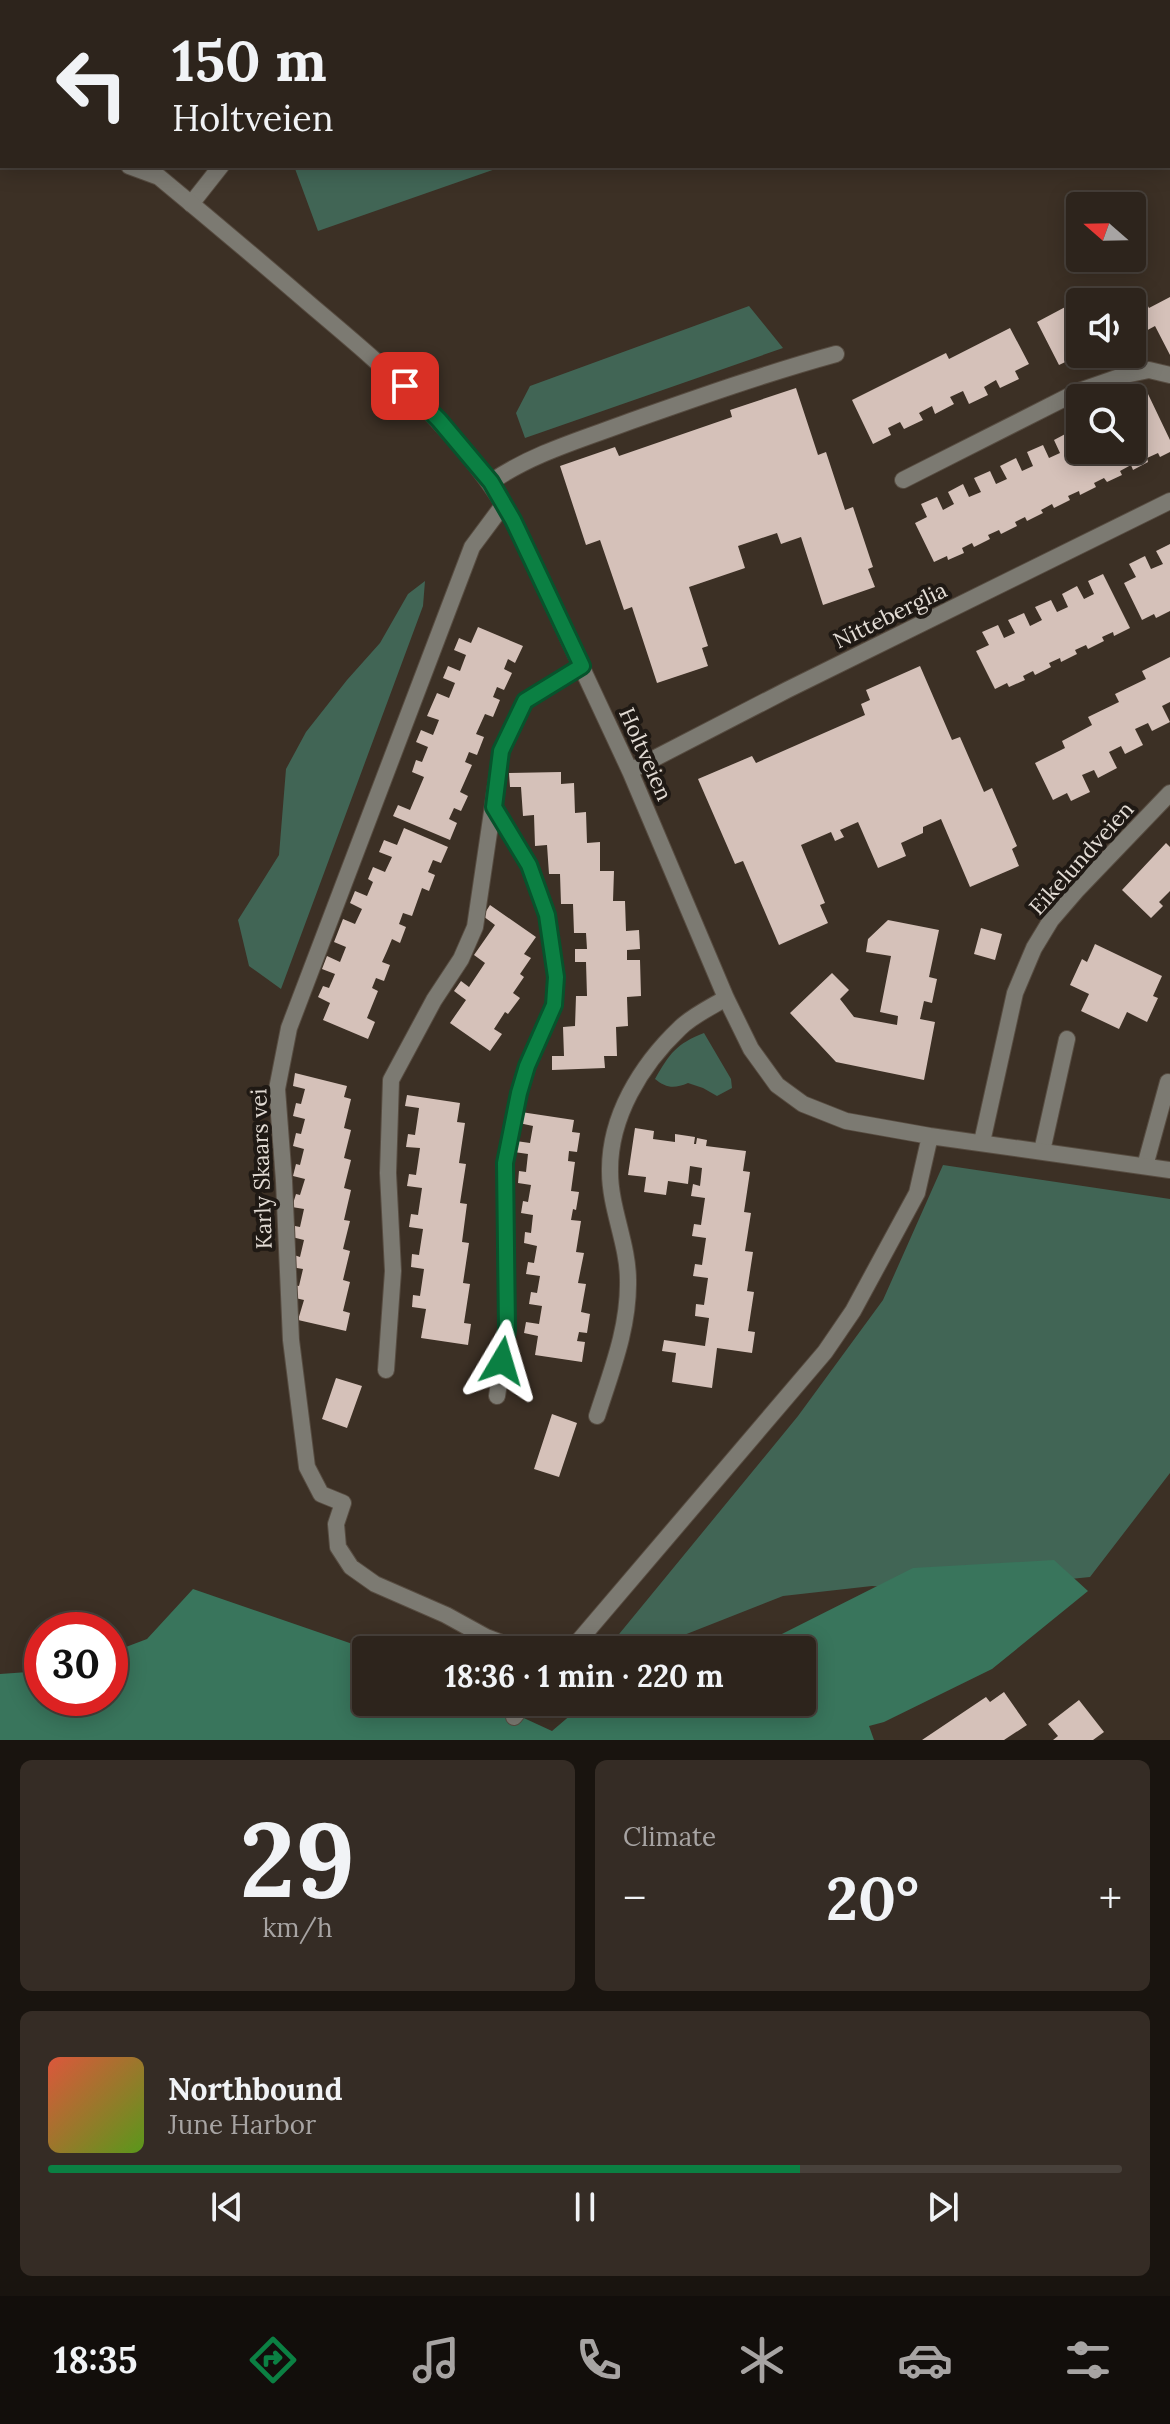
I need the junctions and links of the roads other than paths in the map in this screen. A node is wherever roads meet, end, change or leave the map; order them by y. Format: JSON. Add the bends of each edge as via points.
{"nodes":[{"id":1,"x":219,"y":168,"type":"edge"},
{"id":2,"x":156,"y":172,"type":"edge"},
{"id":3,"x":191,"y":204,"type":"junction"},
{"id":4,"x":836,"y":354,"type":"dead end"},
{"id":5,"x":1170,"y":375,"type":"edge"},
{"id":6,"x":903,"y":480,"type":"dead end"},
{"id":7,"x":491,"y":482,"type":"junction"},
{"id":8,"x":1170,"y":501,"type":"edge"},
{"id":9,"x":504,"y":504,"type":"junction"},
{"id":10,"x":582,"y":666,"type":"junction"},
{"id":11,"x":630,"y":771,"type":"junction"},
{"id":12,"x":1170,"y":793,"type":"edge"},
{"id":13,"x":494,"y":807,"type":"junction"},
{"id":14,"x":726,"y":998,"type":"junction"},
{"id":15,"x":1067,"y":1039,"type":"dead end"},
{"id":16,"x":1168,"y":1082,"type":"dead end"},
{"id":17,"x":930,"y":1136,"type":"junction"},
{"id":18,"x":982,"y":1142,"type":"junction"},
{"id":19,"x":1042,"y":1151,"type":"junction"},
{"id":20,"x":1145,"y":1166,"type":"junction"},
{"id":21,"x":1170,"y":1170,"type":"edge"},
{"id":22,"x":386,"y":1370,"type":"dead end"},
{"id":23,"x":497,"y":1396,"type":"dead end"},
{"id":24,"x":597,"y":1416,"type":"dead end"},
{"id":25,"x":484,"y":1636,"type":"edge"},
{"id":26,"x":583,"y":1636,"type":"edge"}],
"edges":[{"from":1,"to":3,"type":"street"},
{"from":2,"to":3,"type":"street","name":"Holtveien"},
{"from":3,"to":7,"type":"street","name":"Holtveien","via":[[387,370],[439,420]]},
{"from":4,"to":7,"type":"street","via":[[546,452]]},
{"from":5,"to":6,"type":"street","via":[[1149,370],[1079,391]]},
{"from":7,"to":9,"type":"street","name":"Holtveien"},
{"from":8,"to":11,"type":"street","name":"Nitteberglia"},
{"from":9,"to":10,"type":"street","name":"Holtveien"},
{"from":9,"to":25,"type":"street","name":"Karly Skaars vei","via":[[472,547],[289,1028],[277,1089],[291,1340],[307,1467],[321,1494],[343,1503],[336,1524],[338,1547],[351,1567],[375,1584]]},
{"from":10,"to":11,"type":"street","name":"Holtveien"},
{"from":10,"to":13,"type":"street","via":[[525,701],[501,751]]},
{"from":11,"to":14,"type":"street","name":"Holtveien"},
{"from":12,"to":18,"type":"street","name":"Eikelundveien","via":[[1076,891],[1034,948],[1015,993]]},
{"from":13,"to":22,"type":"street","via":[[475,927],[391,1080],[393,1271]]},
{"from":13,"to":23,"type":"street","via":[[529,865],[547,915],[556,977],[554,1005],[527,1066],[505,1163],[507,1330]]},
{"from":14,"to":17,"type":"street","name":"Holtveien","via":[[751,1049],[777,1085],[803,1104],[846,1121]]},
{"from":14,"to":24,"type":"street","via":[[681,1027],[643,1070],[616,1120],[609,1173],[628,1280],[624,1334]]},
{"from":15,"to":19,"type":"street"},
{"from":16,"to":20,"type":"street"},
{"from":17,"to":18,"type":"street","name":"Holtveien"},
{"from":17,"to":26,"type":"street","via":[[917,1193],[825,1352]]},
{"from":18,"to":19,"type":"street","name":"Holtveien"},
{"from":19,"to":20,"type":"street","name":"Holtveien"},
{"from":20,"to":21,"type":"street","name":"Holtveien"}]}
